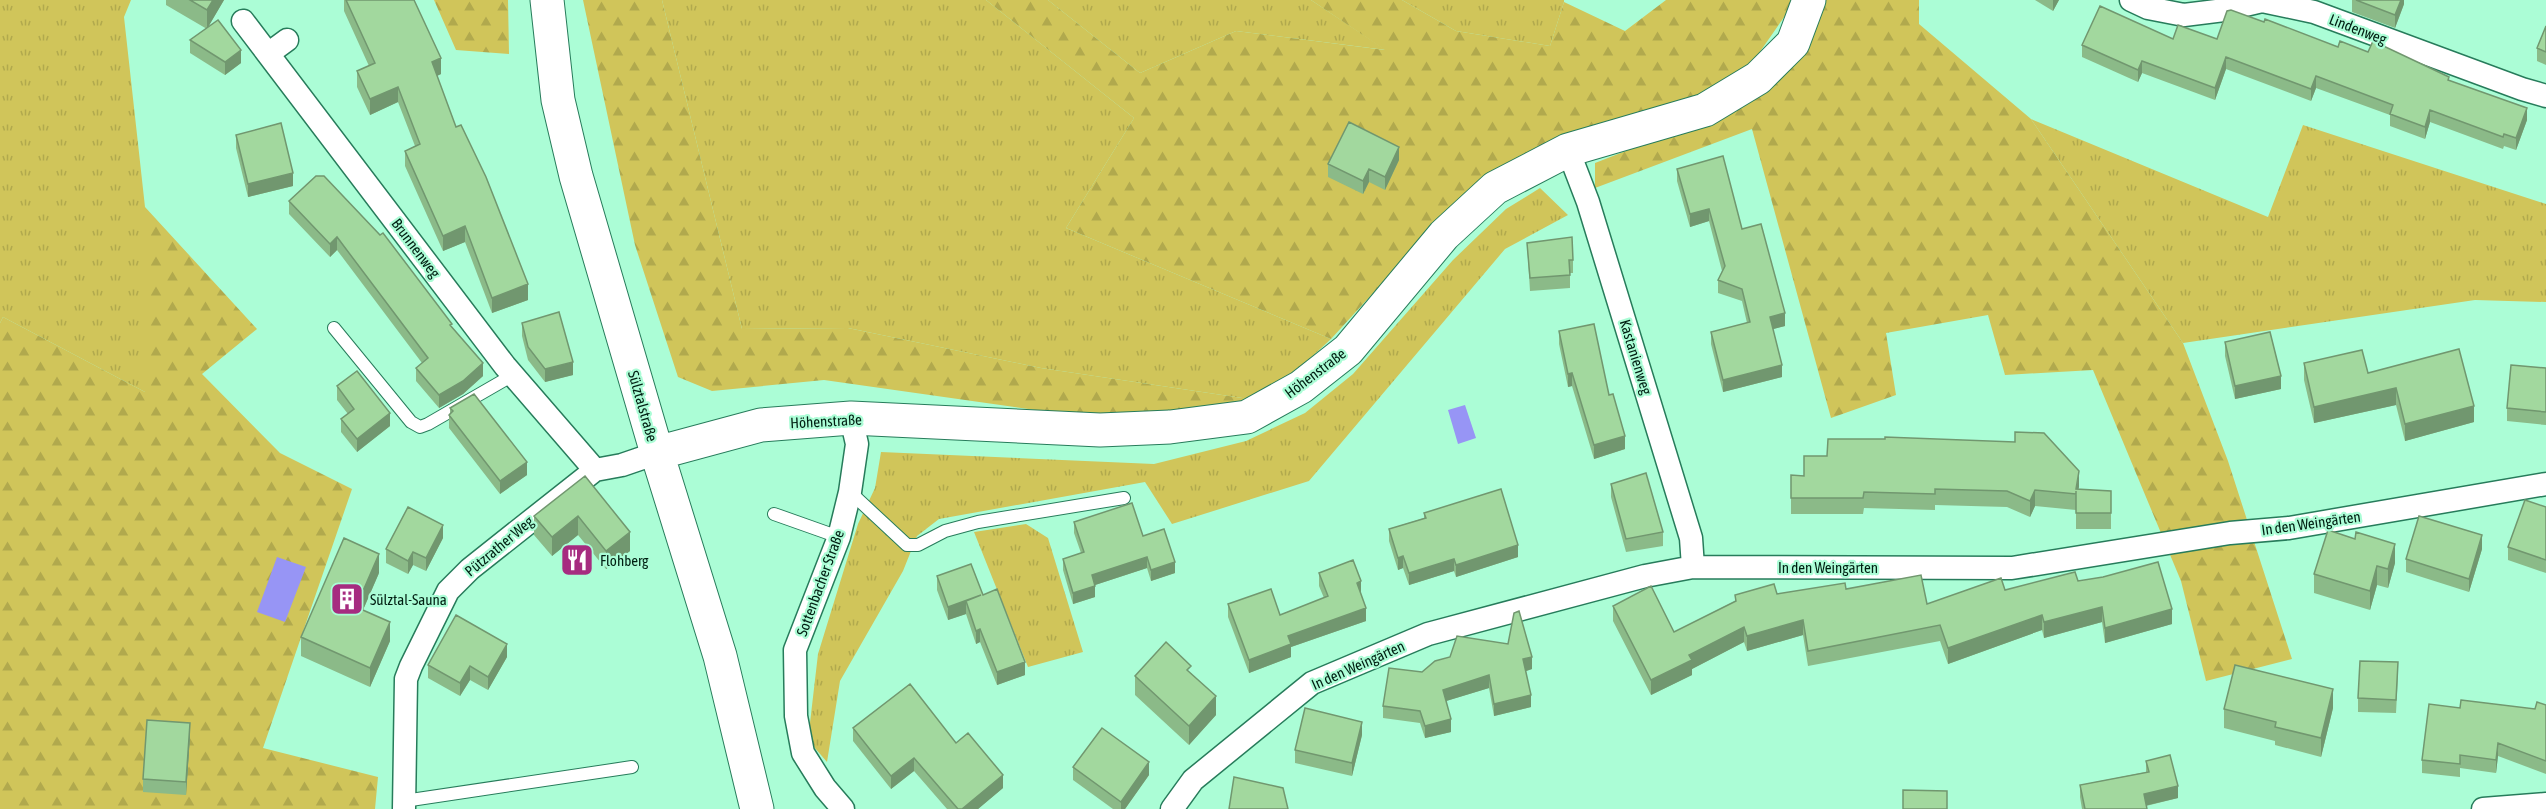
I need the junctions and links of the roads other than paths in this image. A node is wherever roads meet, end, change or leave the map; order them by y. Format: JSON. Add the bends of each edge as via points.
{"nodes":[{"id":1,"x":547,"y":0,"type":"edge"},
{"id":2,"x":1809,"y":0,"type":"edge"},
{"id":3,"x":2131,"y":0,"type":"edge"},
{"id":4,"x":243,"y":21,"type":"dead end"},
{"id":5,"x":287,"y":40,"type":"dead end"},
{"id":6,"x":268,"y":54,"type":"junction"},
{"id":7,"x":2546,"y":96,"type":"edge"},
{"id":8,"x":1568,"y":150,"type":"junction"},
{"id":9,"x":334,"y":328,"type":"dead end"},
{"id":10,"x":513,"y":375,"type":"junction"},
{"id":11,"x":851,"y":418,"type":"junction"},
{"id":12,"x":657,"y":453,"type":"junction"},
{"id":13,"x":595,"y":470,"type":"junction"},
{"id":14,"x":2546,"y":484,"type":"edge"},
{"id":15,"x":850,"y":492,"type":"junction"},
{"id":16,"x":1124,"y":498,"type":"dead end"},
{"id":17,"x":774,"y":514,"type":"dead end"},
{"id":18,"x":838,"y":537,"type":"junction"},
{"id":19,"x":1693,"y":567,"type":"junction"},
{"id":20,"x":632,"y":767,"type":"dead end"},
{"id":21,"x":2546,"y":804,"type":"edge"},
{"id":22,"x":404,"y":805,"type":"edge"},
{"id":23,"x":757,"y":809,"type":"edge"},
{"id":24,"x":843,"y":809,"type":"edge"},
{"id":25,"x":1172,"y":809,"type":"edge"},
{"id":26,"x":2483,"y":809,"type":"edge"}],
"edges":[{"from":1,"to":12,"type":"main road","name":"Sülztalstraße","via":[[558,100],[576,176]]},
{"from":2,"to":8,"type":"main road","name":"Höhenstraße","via":[[1792,44],[1758,78],[1705,110]]},
{"from":3,"to":7,"type":"street","name":"Lindenweg","via":[[2148,8],[2184,15],[2262,1],[2314,12]]},
{"from":4,"to":6,"type":"street","name":"Brunnenweg"},
{"from":5,"to":6,"type":"street"},
{"from":6,"to":10,"type":"street","name":"Brunnenweg"},
{"from":8,"to":11,"type":"main road","name":"Höhenstraße","via":[[1495,188],[1444,235],[1348,350],[1301,387],[1247,417],[1170,427],[1100,430]]},
{"from":8,"to":19,"type":"street","name":"Kastanienweg","via":[[1588,202],[1691,538]]},
{"from":9,"to":10,"type":"lane","via":[[411,422],[420,427]]},
{"from":10,"to":13,"type":"street","name":"Brunnenweg"},
{"from":11,"to":12,"type":"main road","name":"Höhenstraße","via":[[760,425]]},
{"from":11,"to":15,"type":"street","name":"Sottenbacher Straße","via":[[857,444]]},
{"from":12,"to":13,"type":"street","name":"Pützrather Weg"},
{"from":12,"to":23,"type":"main road","name":"Sülztalstraße","via":[[720,656]]},
{"from":13,"to":22,"type":"street","name":"Pützrather Weg","via":[[470,569],[448,591],[406,679]]},
{"from":14,"to":19,"type":"street","name":"In den Weingärten","via":[[2289,528],[2230,533],[2012,568]]},
{"from":15,"to":16,"type":"lane","via":[[907,545],[918,545],[945,531],[978,522]]},
{"from":15,"to":18,"type":"street","name":"Sottenbacher Straße"},
{"from":17,"to":18,"type":"lane"},
{"from":18,"to":24,"type":"street","name":"Sottenbacher Straße","via":[[795,650],[796,716],[802,753]]},
{"from":19,"to":25,"type":"street","name":"In den Weingärten","via":[[1645,576],[1428,634],[1312,683],[1193,780]]},
{"from":20,"to":22,"type":"lane"},
{"from":21,"to":26,"type":"street"}]}
